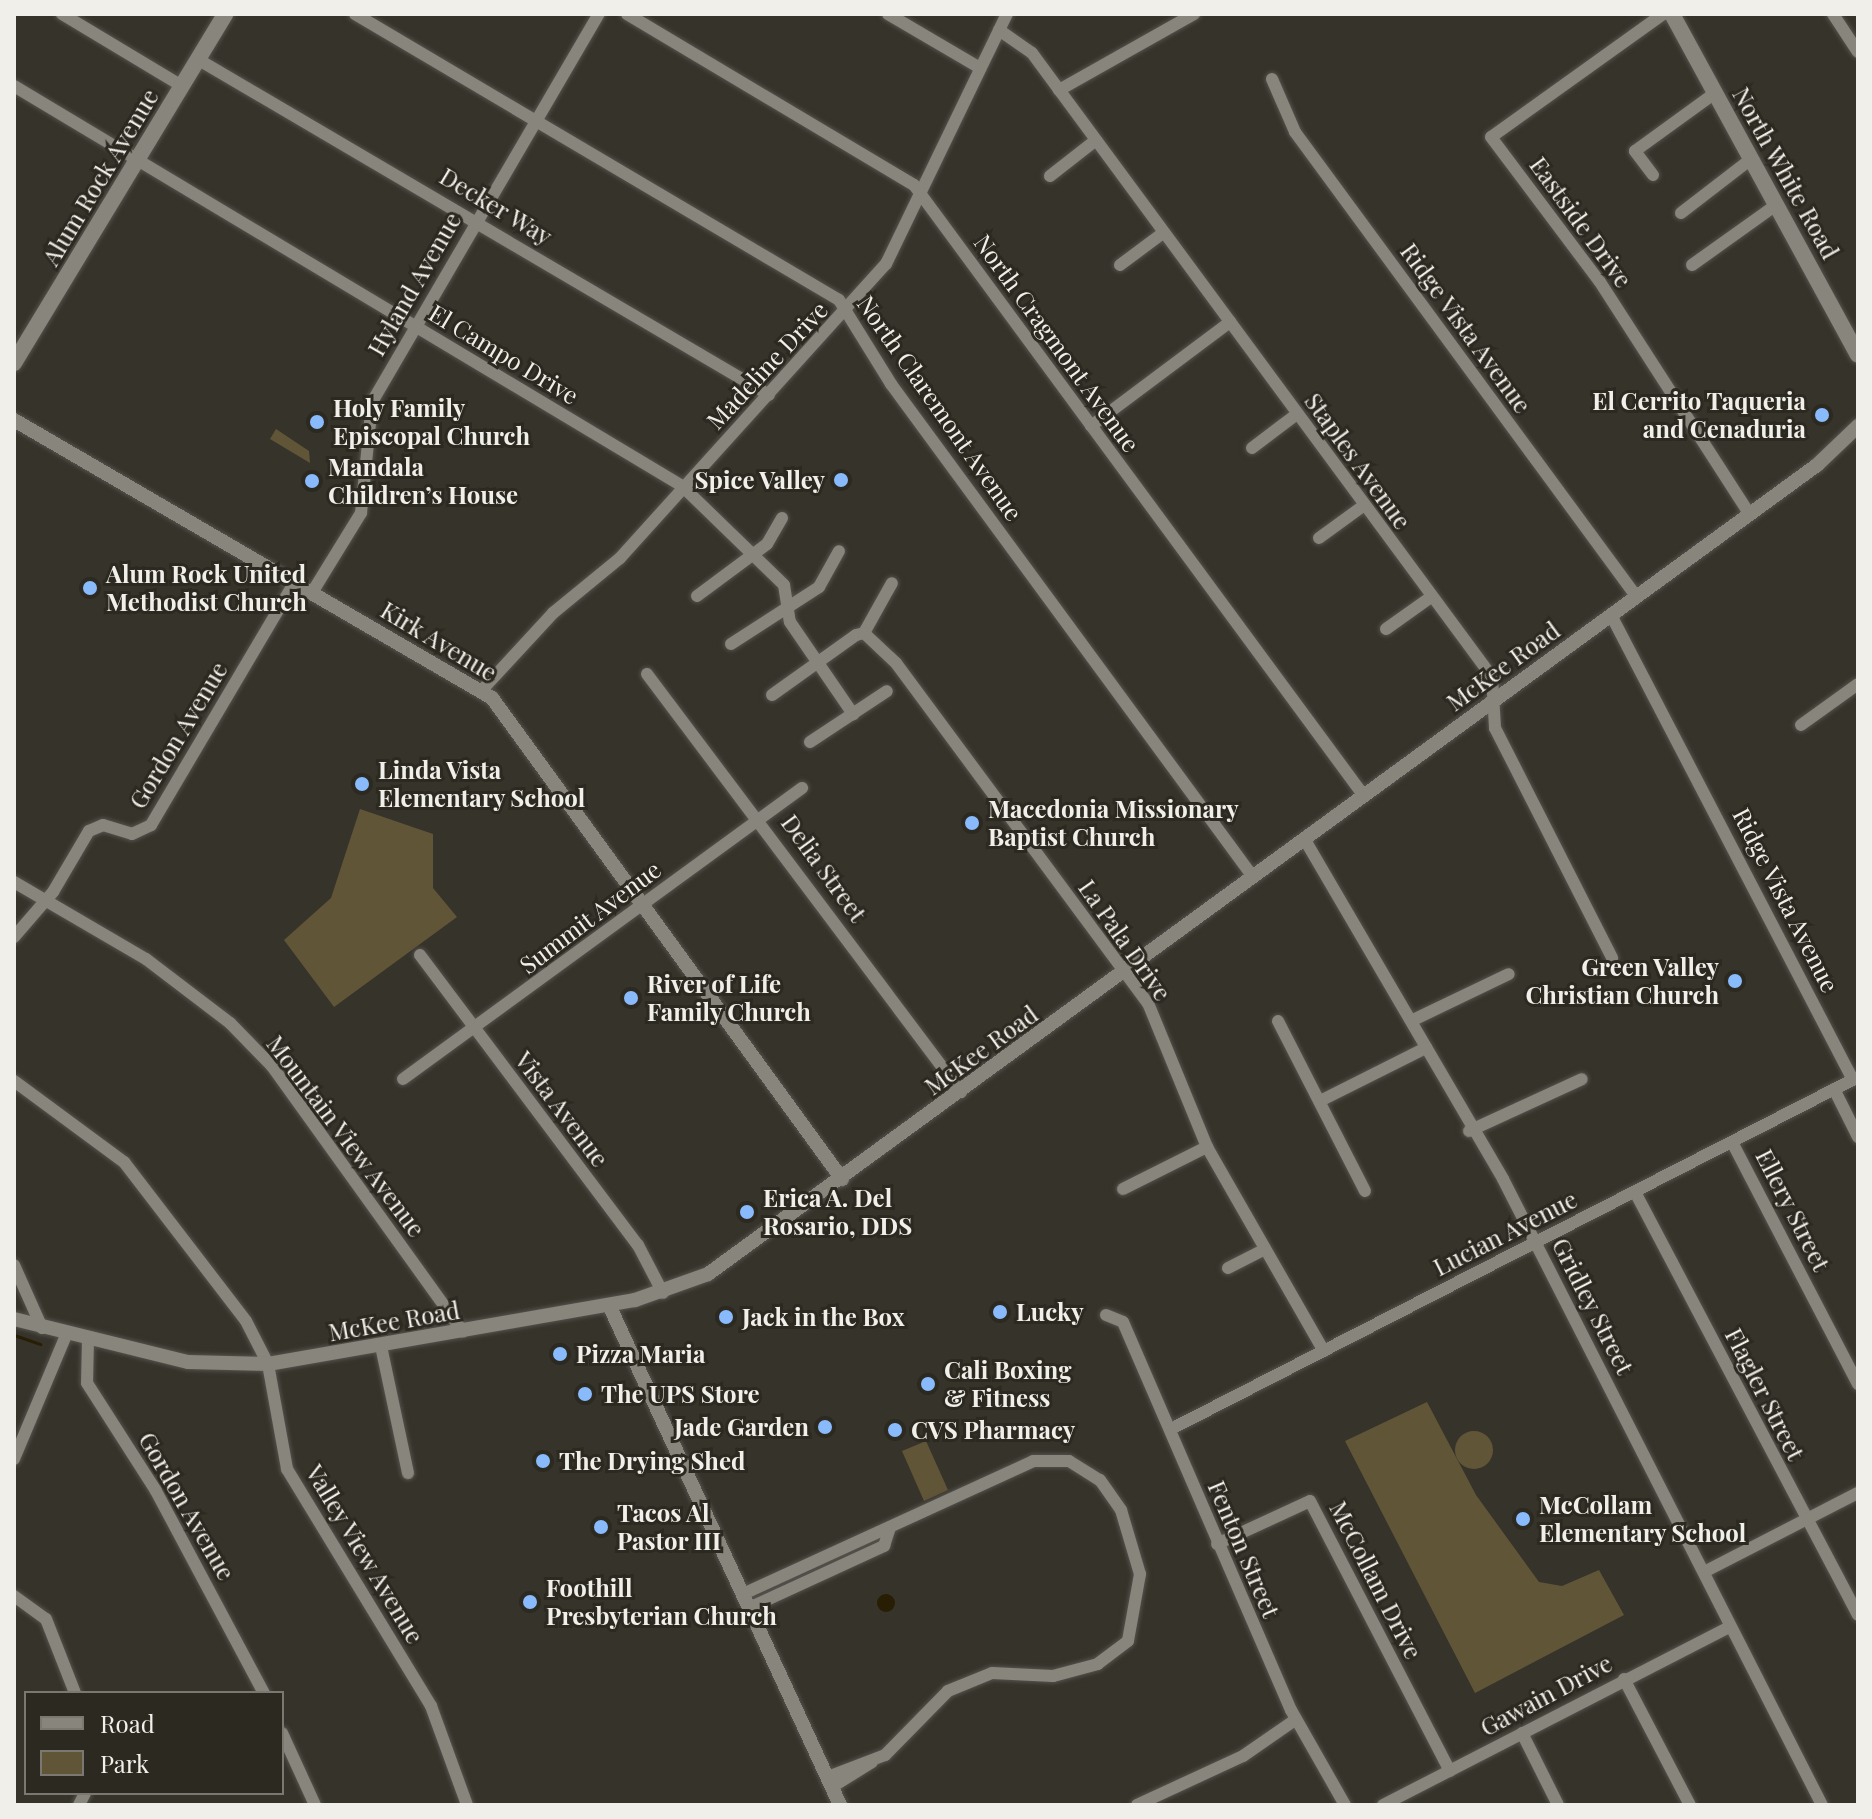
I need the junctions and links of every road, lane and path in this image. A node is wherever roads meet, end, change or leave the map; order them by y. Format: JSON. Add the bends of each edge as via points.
{"nodes":[{"id":1,"x":62,"y":14,"type":"edge"},
{"id":2,"x":225,"y":14,"type":"edge"},
{"id":3,"x":355,"y":14,"type":"edge"},
{"id":4,"x":599,"y":14,"type":"edge"},
{"id":5,"x":627,"y":14,"type":"edge"},
{"id":6,"x":888,"y":14,"type":"edge"},
{"id":7,"x":1007,"y":14,"type":"edge"},
{"id":8,"x":1194,"y":14,"type":"edge"},
{"id":9,"x":1663,"y":14,"type":"edge"},
{"id":10,"x":1672,"y":14,"type":"edge"},
{"id":11,"x":1833,"y":14,"type":"edge"},
{"id":12,"x":999,"y":30,"type":"junction"},
{"id":13,"x":1858,"y":52,"type":"edge"},
{"id":14,"x":199,"y":60,"type":"junction"},
{"id":15,"x":980,"y":68,"type":"junction"},
{"id":16,"x":1272,"y":79,"type":"dead end"},
{"id":17,"x":14,"y":86,"type":"edge"},
{"id":18,"x":182,"y":86,"type":"junction"},
{"id":19,"x":1059,"y":90,"type":"junction"},
{"id":20,"x":1715,"y":93,"type":"junction"},
{"id":21,"x":537,"y":120,"type":"junction"},
{"id":22,"x":1096,"y":140,"type":"junction"},
{"id":23,"x":1751,"y":159,"type":"junction"},
{"id":24,"x":138,"y":161,"type":"junction"},
{"id":25,"x":1653,"y":175,"type":"dead end"},
{"id":26,"x":1050,"y":176,"type":"dead end"},
{"id":27,"x":923,"y":197,"type":"junction"},
{"id":28,"x":1776,"y":205,"type":"junction"},
{"id":29,"x":1681,"y":213,"type":"dead end"},
{"id":30,"x":477,"y":219,"type":"junction"},
{"id":31,"x":1163,"y":233,"type":"junction"},
{"id":32,"x":1120,"y":265,"type":"dead end"},
{"id":33,"x":1692,"y":265,"type":"dead end"},
{"id":34,"x":845,"y":312,"type":"junction"},
{"id":35,"x":1230,"y":322,"type":"junction"},
{"id":36,"x":414,"y":326,"type":"junction"},
{"id":37,"x":1858,"y":355,"type":"edge"},
{"id":38,"x":14,"y":363,"type":"edge"},
{"id":39,"x":769,"y":395,"type":"junction"},
{"id":40,"x":1297,"y":414,"type":"junction"},
{"id":41,"x":14,"y":420,"type":"edge"},
{"id":42,"x":1091,"y":426,"type":"junction"},
{"id":43,"x":1856,"y":435,"type":"edge"},
{"id":44,"x":1252,"y":448,"type":"dead end"},
{"id":45,"x":682,"y":486,"type":"junction"},
{"id":46,"x":1363,"y":506,"type":"junction"},
{"id":47,"x":1749,"y":513,"type":"junction"},
{"id":48,"x":782,"y":518,"type":"dead end"},
{"id":49,"x":1319,"y":538,"type":"dead end"},
{"id":50,"x":839,"y":551,"type":"dead end"},
{"id":51,"x":756,"y":552,"type":"junction"},
{"id":52,"x":296,"y":580,"type":"junction"},
{"id":53,"x":892,"y":583,"type":"dead end"},
{"id":54,"x":313,"y":591,"type":"junction"},
{"id":55,"x":697,"y":596,"type":"dead end"},
{"id":56,"x":1636,"y":596,"type":"junction"},
{"id":57,"x":1431,"y":597,"type":"junction"},
{"id":58,"x":792,"y":602,"type":"junction"},
{"id":59,"x":1611,"y":615,"type":"junction"},
{"id":60,"x":1386,"y":629,"type":"dead end"},
{"id":61,"x":864,"y":633,"type":"junction"},
{"id":62,"x":731,"y":644,"type":"dead end"},
{"id":63,"x":816,"y":663,"type":"junction"},
{"id":64,"x":647,"y":674,"type":"dead end"},
{"id":65,"x":1858,"y":684,"type":"edge"},
{"id":66,"x":482,"y":690,"type":"junction"},
{"id":67,"x":887,"y":691,"type":"dead end"},
{"id":68,"x":772,"y":695,"type":"dead end"},
{"id":69,"x":1492,"y":702,"type":"junction"},
{"id":70,"x":853,"y":714,"type":"junction"},
{"id":71,"x":1801,"y":725,"type":"dead end"},
{"id":72,"x":810,"y":742,"type":"dead end"},
{"id":73,"x":802,"y":788,"type":"dead end"},
{"id":74,"x":1364,"y":796,"type":"junction"},
{"id":75,"x":761,"y":819,"type":"junction"},
{"id":76,"x":1305,"y":840,"type":"junction"},
{"id":77,"x":1253,"y":877,"type":"junction"},
{"id":78,"x":14,"y":882,"type":"edge"},
{"id":79,"x":44,"y":899,"type":"junction"},
{"id":80,"x":643,"y":903,"type":"junction"},
{"id":81,"x":14,"y":937,"type":"edge"},
{"id":82,"x":420,"y":955,"type":"dead end"},
{"id":83,"x":1612,"y":958,"type":"dead end"},
{"id":84,"x":1125,"y":972,"type":"junction"},
{"id":85,"x":1509,"y":974,"type":"dead end"},
{"id":86,"x":1413,"y":1020,"type":"junction"},
{"id":87,"x":1278,"y":1021,"type":"dead end"},
{"id":88,"x":476,"y":1032,"type":"junction"},
{"id":89,"x":1426,"y":1048,"type":"junction"},
{"id":90,"x":1856,"y":1078,"type":"edge"},
{"id":91,"x":403,"y":1079,"type":"dead end"},
{"id":92,"x":1582,"y":1079,"type":"dead end"},
{"id":93,"x":14,"y":1081,"type":"edge"},
{"id":94,"x":1834,"y":1089,"type":"junction"},
{"id":95,"x":961,"y":1092,"type":"junction"},
{"id":96,"x":1320,"y":1101,"type":"junction"},
{"id":97,"x":1469,"y":1131,"type":"junction"},
{"id":98,"x":1858,"y":1137,"type":"edge"},
{"id":99,"x":1732,"y":1142,"type":"junction"},
{"id":100,"x":1207,"y":1147,"type":"junction"},
{"id":101,"x":842,"y":1179,"type":"junction"},
{"id":102,"x":1123,"y":1189,"type":"dead end"},
{"id":103,"x":1365,"y":1191,"type":"dead end"},
{"id":104,"x":1635,"y":1192,"type":"junction"},
{"id":105,"x":1536,"y":1242,"type":"junction"},
{"id":106,"x":1262,"y":1251,"type":"junction"},
{"id":107,"x":14,"y":1265,"type":"edge"},
{"id":108,"x":1228,"y":1268,"type":"dead end"},
{"id":109,"x":663,"y":1293,"type":"junction"},
{"id":110,"x":609,"y":1305,"type":"junction"},
{"id":111,"x":1106,"y":1315,"type":"dead end"},
{"id":112,"x":14,"y":1319,"type":"edge"},
{"id":113,"x":42,"y":1328,"type":"junction"},
{"id":114,"x":463,"y":1332,"type":"junction"},
{"id":115,"x":66,"y":1335,"type":"junction"},
{"id":116,"x":88,"y":1340,"type":"junction"},
{"id":117,"x":381,"y":1346,"type":"junction"},
{"id":118,"x":1324,"y":1351,"type":"junction"},
{"id":119,"x":268,"y":1364,"type":"junction"},
{"id":120,"x":1858,"y":1384,"type":"edge"},
{"id":121,"x":1173,"y":1428,"type":"junction"},
{"id":122,"x":14,"y":1459,"type":"edge"},
{"id":123,"x":408,"y":1473,"type":"dead end"},
{"id":124,"x":1858,"y":1493,"type":"edge"},
{"id":125,"x":1805,"y":1520,"type":"junction"},
{"id":126,"x":890,"y":1528,"type":"junction"},
{"id":127,"x":1217,"y":1544,"type":"junction"},
{"id":128,"x":1704,"y":1572,"type":"junction"},
{"id":129,"x":743,"y":1594,"type":"junction"},
{"id":130,"x":14,"y":1596,"type":"edge"},
{"id":131,"x":749,"y":1608,"type":"junction"},
{"id":132,"x":1858,"y":1615,"type":"edge"},
{"id":133,"x":1730,"y":1627,"type":"junction"},
{"id":134,"x":1624,"y":1679,"type":"junction"},
{"id":135,"x":74,"y":1691,"type":"edge"},
{"id":136,"x":263,"y":1691,"type":"edge"},
{"id":137,"x":1295,"y":1720,"type":"junction"},
{"id":138,"x":1522,"y":1733,"type":"junction"},
{"id":139,"x":284,"y":1737,"type":"edge"},
{"id":140,"x":1450,"y":1771,"type":"junction"},
{"id":141,"x":830,"y":1782,"type":"junction"},
{"id":142,"x":315,"y":1805,"type":"edge"},
{"id":143,"x":467,"y":1805,"type":"edge"},
{"id":144,"x":840,"y":1805,"type":"edge"},
{"id":145,"x":1137,"y":1805,"type":"edge"},
{"id":146,"x":1345,"y":1805,"type":"edge"},
{"id":147,"x":1383,"y":1805,"type":"edge"},
{"id":148,"x":1558,"y":1805,"type":"edge"},
{"id":149,"x":1690,"y":1805,"type":"edge"},
{"id":150,"x":1822,"y":1805,"type":"edge"}],
"edges":[{"from":1,"to":18,"type":"street"},
{"from":2,"to":14,"type":"main road","name":"Alum Rock Avenue"},
{"from":3,"to":21,"type":"street","name":"North Claremont Avenue"},
{"from":4,"to":21,"type":"street","name":"Hyland Avenue"},
{"from":5,"to":27,"type":"street","name":"North Cragmont Avenue","via":[[914,185]]},
{"from":6,"to":15,"type":"street"},
{"from":7,"to":12,"type":"street","name":"Madeline Drive"},
{"from":8,"to":19,"type":"street"},
{"from":9,"to":47,"type":"street","name":"Eastside Drive","via":[[1491,137],[1600,282]]},
{"from":10,"to":20,"type":"main road","name":"North White Road"},
{"from":11,"to":13,"type":"street"},
{"from":12,"to":15,"type":"street","name":"Madeline Drive"},
{"from":12,"to":19,"type":"street","name":"Staples Avenue","via":[[1032,53]]},
{"from":14,"to":18,"type":"main road","name":"Alum Rock Avenue"},
{"from":14,"to":30,"type":"street","name":"Decker Way"},
{"from":15,"to":27,"type":"street","name":"Madeline Drive"},
{"from":16,"to":56,"type":"street","name":"Ridge Vista Avenue","via":[[1295,132]]},
{"from":17,"to":24,"type":"street","name":"El Campo Drive"},
{"from":18,"to":24,"type":"main road","name":"Alum Rock Avenue"},
{"from":19,"to":22,"type":"street","name":"Staples Avenue"},
{"from":20,"to":23,"type":"main road","name":"North White Road"},
{"from":20,"to":25,"type":"street","via":[[1635,151]]},
{"from":21,"to":30,"type":"street","name":"Hyland Avenue"},
{"from":21,"to":34,"type":"street","name":"North Claremont Avenue","via":[[839,300]]},
{"from":22,"to":26,"type":"street"},
{"from":22,"to":31,"type":"street","name":"Staples Avenue"},
{"from":23,"to":28,"type":"main road","name":"North White Road"},
{"from":23,"to":29,"type":"street"},
{"from":24,"to":36,"type":"street","name":"El Campo Drive"},
{"from":24,"to":38,"type":"main road","name":"Alum Rock Avenue"},
{"from":27,"to":34,"type":"street","name":"Madeline Drive","via":[[886,264]]},
{"from":27,"to":42,"type":"street","name":"North Cragmont Avenue"},
{"from":28,"to":33,"type":"street"},
{"from":28,"to":37,"type":"main road","name":"North White Road"},
{"from":30,"to":36,"type":"street","name":"Hyland Avenue"},
{"from":30,"to":39,"type":"street","name":"Decker Way"},
{"from":31,"to":32,"type":"street"},
{"from":31,"to":35,"type":"street","name":"Staples Avenue"},
{"from":34,"to":39,"type":"street","name":"Madeline Drive"},
{"from":34,"to":77,"type":"street","name":"North Claremont Avenue"},
{"from":35,"to":40,"type":"street","name":"Staples Avenue"},
{"from":35,"to":42,"type":"street"},
{"from":36,"to":45,"type":"street","name":"El Campo Drive"},
{"from":36,"to":54,"type":"street","name":"Hyland Avenue","via":[[372,402],[361,513]]},
{"from":39,"to":45,"type":"street","name":"Madeline Drive"},
{"from":40,"to":44,"type":"street"},
{"from":40,"to":46,"type":"street","name":"Staples Avenue"},
{"from":41,"to":52,"type":"street","name":"Kirk Avenue"},
{"from":42,"to":74,"type":"street","name":"North Cragmont Avenue"},
{"from":43,"to":47,"type":"street","name":"McKee Road"},
{"from":45,"to":51,"type":"street","name":"El Campo Drive"},
{"from":45,"to":66,"type":"street","name":"Madeline Drive","via":[[620,558],[553,613]]},
{"from":46,"to":49,"type":"street"},
{"from":46,"to":57,"type":"street","name":"Staples Avenue"},
{"from":47,"to":56,"type":"street","name":"McKee Road"},
{"from":48,"to":51,"type":"street"},
{"from":50,"to":58,"type":"street","via":[[819,587]]},
{"from":51,"to":55,"type":"street"},
{"from":51,"to":58,"type":"street","name":"El Campo Drive"},
{"from":52,"to":54,"type":"street","name":"Kirk Avenue"},
{"from":52,"to":79,"type":"street","name":"Gordon Avenue","via":[[151,825],[132,834],[103,825],[89,831]]},
{"from":53,"to":61,"type":"street"},
{"from":54,"to":66,"type":"street","name":"Kirk Avenue"},
{"from":56,"to":59,"type":"street","name":"McKee Road"},
{"from":57,"to":60,"type":"street"},
{"from":57,"to":69,"type":"street","name":"Staples Avenue","via":[[1492,677]]},
{"from":58,"to":62,"type":"street"},
{"from":58,"to":63,"type":"street","via":[[790,622]]},
{"from":59,"to":69,"type":"street","name":"McKee Road"},
{"from":59,"to":90,"type":"street","name":"Ridge Vista Avenue"},
{"from":61,"to":63,"type":"street"},
{"from":61,"to":84,"type":"street","name":"La Pala Drive","via":[[896,663]]},
{"from":63,"to":68,"type":"street"},
{"from":63,"to":70,"type":"street"},
{"from":64,"to":75,"type":"street","name":"Delia Street"},
{"from":65,"to":71,"type":"street"},
{"from":66,"to":80,"type":"street","name":"Kirk Avenue"},
{"from":67,"to":70,"type":"street"},
{"from":69,"to":74,"type":"street","name":"McKee Road"},
{"from":69,"to":83,"type":"street","name":"Staples Avenue","via":[[1495,728]]},
{"from":70,"to":72,"type":"street"},
{"from":73,"to":75,"type":"street","name":"Summit Avenue"},
{"from":74,"to":76,"type":"street","name":"McKee Road"},
{"from":75,"to":80,"type":"street","name":"Summit Avenue"},
{"from":75,"to":95,"type":"street","name":"Delia Street"},
{"from":76,"to":77,"type":"street","name":"McKee Road"},
{"from":76,"to":86,"type":"street","name":"Gridley Street"},
{"from":77,"to":84,"type":"street","name":"McKee Road"},
{"from":78,"to":79,"type":"street","name":"Mountain View Avenue"},
{"from":79,"to":81,"type":"street","name":"Gordon Avenue"},
{"from":79,"to":114,"type":"street","name":"Mountain View Avenue","via":[[187,986],[263,1057]]},
{"from":80,"to":88,"type":"street","name":"Summit Avenue"},
{"from":80,"to":101,"type":"street","name":"Kirk Avenue"},
{"from":82,"to":88,"type":"street","name":"Vista Avenue"},
{"from":84,"to":95,"type":"street","name":"McKee Road"},
{"from":84,"to":100,"type":"street","name":"La Pala Drive","via":[[1148,1003]]},
{"from":85,"to":86,"type":"street"},
{"from":86,"to":89,"type":"street","name":"Gridley Street"},
{"from":87,"to":96,"type":"street"},
{"from":88,"to":91,"type":"street","name":"Summit Avenue"},
{"from":88,"to":109,"type":"street","name":"Vista Avenue","via":[[638,1245]]},
{"from":89,"to":96,"type":"street"},
{"from":89,"to":97,"type":"street","name":"Gridley Street"},
{"from":90,"to":94,"type":"street","name":"Lucian Avenue"},
{"from":92,"to":97,"type":"street"},
{"from":93,"to":119,"type":"street","name":"Valley View Avenue","via":[[62,1110],[124,1162],[246,1321]]},
{"from":94,"to":98,"type":"street"},
{"from":94,"to":99,"type":"street","name":"Lucian Avenue"},
{"from":95,"to":101,"type":"street","name":"McKee Road"},
{"from":96,"to":103,"type":"street"},
{"from":97,"to":105,"type":"street","name":"Gridley Street"},
{"from":99,"to":104,"type":"street","name":"Lucian Avenue"},
{"from":99,"to":120,"type":"street","name":"Ellery Street"},
{"from":100,"to":102,"type":"street"},
{"from":100,"to":106,"type":"street","name":"La Pala Drive"},
{"from":101,"to":109,"type":"street","name":"McKee Road","via":[[708,1274]]},
{"from":104,"to":105,"type":"street","name":"Lucian Avenue"},
{"from":104,"to":125,"type":"street","name":"Flagler Street"},
{"from":105,"to":118,"type":"street","name":"Lucian Avenue"},
{"from":105,"to":128,"type":"street","name":"Gridley Street"},
{"from":106,"to":108,"type":"street"},
{"from":106,"to":118,"type":"street","name":"La Pala Drive"},
{"from":107,"to":113,"type":"street"},
{"from":109,"to":110,"type":"street","name":"McKee Road"},
{"from":110,"to":114,"type":"street","name":"McKee Road"},
{"from":110,"to":129,"type":"street"},
{"from":111,"to":121,"type":"street","name":"Fenton Street","via":[[1123,1322]]},
{"from":112,"to":113,"type":"street","name":"McKee Road"},
{"from":113,"to":115,"type":"street","name":"McKee Road"},
{"from":114,"to":117,"type":"street","name":"McKee Road"},
{"from":115,"to":116,"type":"street","name":"McKee Road"},
{"from":115,"to":122,"type":"street"},
{"from":116,"to":119,"type":"street","name":"McKee Road","via":[[188,1362]]},
{"from":116,"to":136,"type":"street","name":"Gordon Avenue","via":[[87,1383],[156,1491]]},
{"from":117,"to":119,"type":"street","name":"McKee Road"},
{"from":117,"to":123,"type":"street"},
{"from":118,"to":121,"type":"street","name":"Lucian Avenue"},
{"from":119,"to":143,"type":"street","name":"Valley View Avenue","via":[[287,1469],[431,1706]]},
{"from":121,"to":127,"type":"street","name":"Fenton Street"},
{"from":124,"to":125,"type":"street"},
{"from":125,"to":128,"type":"street"},
{"from":125,"to":132,"type":"street","name":"Flagler Street"},
{"from":126,"to":129,"type":"street","via":[[867,1531]]},
{"from":126,"to":131,"type":"street","via":[[884,1546]]},
{"from":126,"to":141,"type":"street","via":[[1033,1461],[1069,1461],[1100,1480],[1121,1510],[1136,1547],[1139,1610],[1128,1641],[1098,1664],[1053,1676],[992,1673],[948,1691],[872,1762]]},
{"from":127,"to":137,"type":"street","name":"Fenton Street"},
{"from":127,"to":140,"type":"street","name":"McCollam Drive","via":[[1310,1501]]},
{"from":128,"to":133,"type":"street","name":"Gridley Street"},
{"from":129,"to":131,"type":"street"},
{"from":130,"to":135,"type":"street","via":[[46,1619]]},
{"from":131,"to":141,"type":"street"},
{"from":133,"to":134,"type":"street","name":"Gawain Drive"},
{"from":133,"to":150,"type":"street","name":"Gridley Street"},
{"from":134,"to":138,"type":"street","name":"Gawain Drive"},
{"from":134,"to":149,"type":"street"},
{"from":137,"to":145,"type":"street","via":[[1243,1756]]},
{"from":137,"to":146,"type":"street","name":"Fenton Street"},
{"from":138,"to":140,"type":"street","name":"Gawain Drive"},
{"from":138,"to":148,"type":"street"},
{"from":139,"to":142,"type":"street"},
{"from":140,"to":147,"type":"street","name":"Gawain Drive"},
{"from":141,"to":144,"type":"street"}]}
